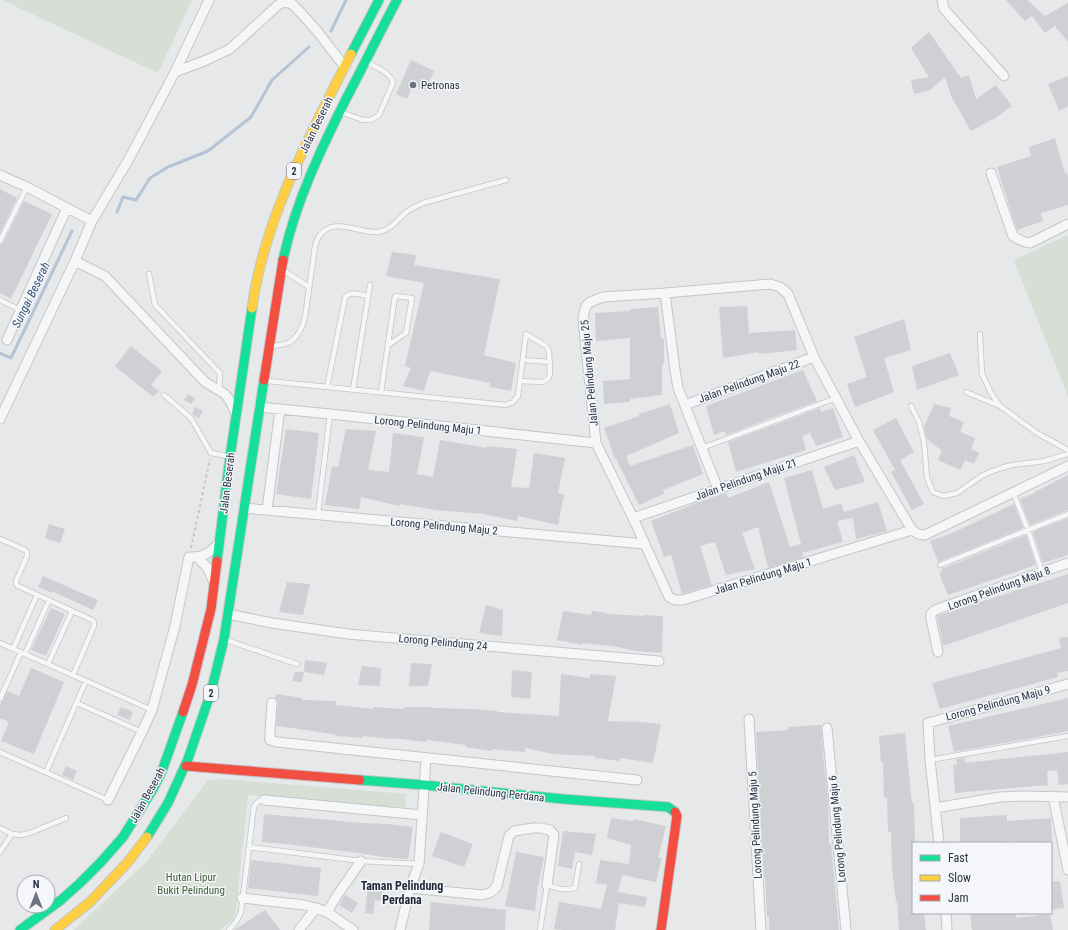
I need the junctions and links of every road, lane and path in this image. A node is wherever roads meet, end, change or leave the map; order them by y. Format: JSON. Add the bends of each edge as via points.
{"nodes":[{"id":1,"x":209,"y":0,"type":"edge"},
{"id":2,"x":379,"y":0,"type":"edge"},
{"id":3,"x":397,"y":0,"type":"edge"},
{"id":4,"x":942,"y":0,"type":"edge"},
{"id":5,"x":366,"y":61,"type":"junction"},
{"id":6,"x":345,"y":67,"type":"junction"},
{"id":7,"x":175,"y":72,"type":"junction"},
{"id":8,"x":1004,"y":76,"type":"dead end"},
{"id":9,"x":340,"y":112,"type":"junction"},
{"id":10,"x":991,"y":173,"type":"dead end"},
{"id":11,"x":0,"y":175,"type":"edge"},
{"id":12,"x":506,"y":180,"type":"dead end"},
{"id":13,"x":27,"y":187,"type":"junction"},
{"id":14,"x":67,"y":208,"type":"junction"},
{"id":15,"x":92,"y":221,"type":"junction"},
{"id":16,"x":1068,"y":224,"type":"edge"},
{"id":17,"x":0,"y":241,"type":"edge"},
{"id":18,"x":74,"y":261,"type":"junction"},
{"id":19,"x":281,"y":269,"type":"junction"},
{"id":20,"x":149,"y":274,"type":"dead end"},
{"id":21,"x":370,"y":285,"type":"dead end"},
{"id":22,"x":309,"y":287,"type":"junction"},
{"id":23,"x":665,"y":293,"type":"junction"},
{"id":24,"x":368,"y":296,"type":"junction"},
{"id":25,"x":0,"y":300,"type":"edge"},
{"id":26,"x":20,"y":310,"type":"junction"},
{"id":27,"x":980,"y":334,"type":"dead end"},
{"id":28,"x":7,"y":340,"type":"dead end"},
{"id":29,"x":388,"y":345,"type":"junction"},
{"id":30,"x":269,"y":346,"type":"junction"},
{"id":31,"x":245,"y":355,"type":"junction"},
{"id":32,"x":814,"y":357,"type":"junction"},
{"id":33,"x":522,"y":360,"type":"junction"},
{"id":34,"x":550,"y":362,"type":"junction"},
{"id":35,"x":253,"y":379,"type":"junction"},
{"id":36,"x":520,"y":381,"type":"junction"},
{"id":37,"x":327,"y":387,"type":"junction"},
{"id":38,"x":227,"y":389,"type":"junction"},
{"id":39,"x":353,"y":389,"type":"junction"},
{"id":40,"x":381,"y":392,"type":"junction"},
{"id":41,"x":966,"y":392,"type":"dead end"},
{"id":42,"x":164,"y":395,"type":"dead end"},
{"id":43,"x":836,"y":398,"type":"junction"},
{"id":44,"x":685,"y":404,"type":"junction"},
{"id":45,"x":911,"y":406,"type":"dead end"},
{"id":46,"x":1000,"y":406,"type":"junction"},
{"id":47,"x":260,"y":407,"type":"junction"},
{"id":48,"x":280,"y":409,"type":"junction"},
{"id":49,"x":330,"y":414,"type":"junction"},
{"id":50,"x":236,"y":417,"type":"junction"},
{"id":51,"x":0,"y":419,"type":"edge"},
{"id":52,"x":859,"y":441,"type":"junction"},
{"id":53,"x":596,"y":443,"type":"junction"},
{"id":54,"x":702,"y":448,"type":"junction"},
{"id":55,"x":1068,"y":450,"type":"edge"},
{"id":56,"x":211,"y":453,"type":"junction"},
{"id":57,"x":1068,"y":454,"type":"edge"},
{"id":58,"x":230,"y":457,"type":"junction"},
{"id":59,"x":1068,"y":466,"type":"edge"},
{"id":60,"x":718,"y":489,"type":"junction"},
{"id":61,"x":1013,"y":492,"type":"junction"},
{"id":62,"x":244,"y":508,"type":"junction"},
{"id":63,"x":267,"y":510,"type":"junction"},
{"id":64,"x":318,"y":514,"type":"junction"},
{"id":65,"x":1068,"y":514,"type":"edge"},
{"id":66,"x":633,"y":518,"type":"junction"},
{"id":67,"x":912,"y":530,"type":"junction"},
{"id":68,"x":1028,"y":530,"type":"junction"},
{"id":69,"x":0,"y":539,"type":"edge"},
{"id":70,"x":220,"y":540,"type":"junction"},
{"id":71,"x":645,"y":544,"type":"junction"},
{"id":72,"x":194,"y":558,"type":"junction"},
{"id":73,"x":1068,"y":563,"type":"edge"},
{"id":74,"x":940,"y":565,"type":"dead end"},
{"id":75,"x":1042,"y":572,"type":"junction"},
{"id":76,"x":215,"y":585,"type":"junction"},
{"id":77,"x":38,"y":595,"type":"junction"},
{"id":78,"x":49,"y":600,"type":"junction"},
{"id":79,"x":72,"y":611,"type":"junction"},
{"id":80,"x":228,"y":614,"type":"junction"},
{"id":81,"x":224,"y":639,"type":"junction"},
{"id":82,"x":0,"y":643,"type":"edge"},
{"id":83,"x":14,"y":649,"type":"junction"},
{"id":84,"x":938,"y":652,"type":"dead end"},
{"id":85,"x":23,"y":653,"type":"junction"},
{"id":86,"x":659,"y":661,"type":"dead end"},
{"id":87,"x":48,"y":664,"type":"junction"},
{"id":88,"x":297,"y":664,"type":"dead end"},
{"id":89,"x":73,"y":675,"type":"junction"},
{"id":90,"x":86,"y":681,"type":"junction"},
{"id":91,"x":1068,"y":684,"type":"edge"},
{"id":92,"x":0,"y":699,"type":"edge"},
{"id":93,"x":76,"y":703,"type":"junction"},
{"id":94,"x":272,"y":703,"type":"dead end"},
{"id":95,"x":152,"y":710,"type":"junction"},
{"id":96,"x":749,"y":719,"type":"dead end"},
{"id":97,"x":827,"y":728,"type":"dead end"},
{"id":98,"x":142,"y":732,"type":"junction"},
{"id":99,"x":1068,"y":736,"type":"edge"},
{"id":100,"x":0,"y":752,"type":"edge"},
{"id":101,"x":426,"y":758,"type":"junction"},
{"id":102,"x":930,"y":760,"type":"junction"},
{"id":103,"x":186,"y":766,"type":"junction"},
{"id":104,"x":46,"y":772,"type":"junction"},
{"id":105,"x":637,"y":780,"type":"dead end"},
{"id":106,"x":424,"y":785,"type":"junction"},
{"id":107,"x":1053,"y":796,"type":"junction"},
{"id":108,"x":1068,"y":797,"type":"edge"},
{"id":109,"x":108,"y":800,"type":"joint"},
{"id":110,"x":264,"y":800,"type":"joint"},
{"id":111,"x":935,"y":808,"type":"junction"},
{"id":112,"x":422,"y":815,"type":"junction"},
{"id":113,"x":66,"y":818,"type":"dead end"},
{"id":114,"x":0,"y":828,"type":"edge"},
{"id":115,"x":12,"y":834,"type":"junction"},
{"id":116,"x":939,"y":842,"type":"edge"},
{"id":117,"x":249,"y":847,"type":"junction"},
{"id":118,"x":0,"y":852,"type":"edge"},
{"id":119,"x":361,"y":861,"type":"junction"},
{"id":120,"x":419,"y":864,"type":"junction"},
{"id":121,"x":579,"y":864,"type":"dead end"},
{"id":122,"x":1068,"y":870,"type":"edge"},
{"id":123,"x":547,"y":885,"type":"junction"},
{"id":124,"x":410,"y":888,"type":"junction"},
{"id":125,"x":242,"y":898,"type":"junction"},
{"id":126,"x":316,"y":908,"type":"junction"},
{"id":127,"x":327,"y":912,"type":"junction"},
{"id":128,"x":946,"y":914,"type":"edge"},
{"id":129,"x":20,"y":930,"type":"edge"},
{"id":130,"x":55,"y":930,"type":"edge"},
{"id":131,"x":229,"y":930,"type":"edge"},
{"id":132,"x":299,"y":930,"type":"edge"},
{"id":133,"x":353,"y":930,"type":"edge"},
{"id":134,"x":400,"y":930,"type":"edge"},
{"id":135,"x":540,"y":930,"type":"edge"},
{"id":136,"x":661,"y":930,"type":"edge"},
{"id":137,"x":761,"y":930,"type":"edge"},
{"id":138,"x":846,"y":930,"type":"edge"},
{"id":139,"x":947,"y":930,"type":"edge"}],
"edges":[{"from":1,"to":7,"type":"street"},
{"from":2,"to":6,"type":"main road","name":"Jalan Beserah","number":"2"},
{"from":3,"to":5,"type":"main road","name":"Jalan Beserah","number":"2"},
{"from":4,"to":8,"type":"street","via":[[944,9]]},
{"from":5,"to":9,"type":"main road","name":"Jalan Beserah","number":"2"},
{"from":5,"to":9,"type":"lane","via":[[392,78],[393,83],[379,115],[371,120],[363,120]]},
{"from":6,"to":7,"type":"street","via":[[292,4],[284,2],[230,49]]},
{"from":6,"to":31,"type":"main road","name":"Jalan Beserah","number":"2","via":[[312,130],[278,207],[252,305]]},
{"from":7,"to":15,"type":"street","via":[[130,157]]},
{"from":9,"to":19,"type":"main road","name":"Jalan Beserah","number":"2","via":[[322,145],[305,189],[287,240]]},
{"from":10,"to":16,"type":"street","via":[[1013,236],[1030,243]]},
{"from":11,"to":13,"type":"street"},
{"from":12,"to":22,"type":"lane","via":[[423,203],[412,208],[390,228],[384,230],[373,232],[341,226],[329,227],[321,233],[315,243]]},
{"from":13,"to":14,"type":"street"},
{"from":13,"to":17,"type":"lane"},
{"from":14,"to":15,"type":"street"},
{"from":14,"to":26,"type":"street"},
{"from":15,"to":18,"type":"street"},
{"from":18,"to":38,"type":"street","via":[[105,276],[205,382]]},
{"from":18,"to":51,"type":"street"},
{"from":19,"to":22,"type":"lane"},
{"from":19,"to":30,"type":"main road","name":"Jalan Beserah","number":"2"},
{"from":20,"to":38,"type":"lane","via":[[155,305],[220,373]]},
{"from":21,"to":24,"type":"lane"},
{"from":22,"to":30,"type":"lane","via":[[305,318],[298,334],[287,344]]},
{"from":23,"to":32,"type":"street","name":"Jalan Pelindung Maju 25","via":[[770,284],[780,287],[788,294]]},
{"from":23,"to":44,"type":"street","via":[[678,388]]},
{"from":23,"to":53,"type":"street","name":"Jalan Pelindung Maju 25","via":[[603,297],[586,306],[583,320]]},
{"from":24,"to":37,"type":"lane","via":[[350,293],[346,295]]},
{"from":24,"to":39,"type":"lane"},
{"from":25,"to":26,"type":"lane"},
{"from":26,"to":28,"type":"street"},
{"from":27,"to":46,"type":"lane","via":[[982,374]]},
{"from":29,"to":29,"type":"lane","via":[[395,296],[412,298],[406,333]]},
{"from":29,"to":40,"type":"lane"},
{"from":30,"to":35,"type":"main road","number":"2"},
{"from":31,"to":35,"type":"main road","name":"Jalan Beserah","number":"2"},
{"from":31,"to":38,"type":"street","via":[[236,379]]},
{"from":32,"to":43,"type":"street"},
{"from":32,"to":44,"type":"street","name":"Jalan Pelindung Maju 22"},
{"from":33,"to":34,"type":"lane"},
{"from":33,"to":34,"type":"lane","via":[[526,334],[546,346]]},
{"from":33,"to":36,"type":"lane"},
{"from":34,"to":36,"type":"lane","via":[[548,379],[543,382]]},
{"from":35,"to":37,"type":"lane"},
{"from":35,"to":47,"type":"main road","number":"2"},
{"from":35,"to":50,"type":"main road","name":"Jalan Beserah","number":"2"},
{"from":36,"to":40,"type":"lane","via":[[518,396],[506,405]]},
{"from":37,"to":39,"type":"lane"},
{"from":38,"to":50,"type":"street"},
{"from":39,"to":40,"type":"lane"},
{"from":41,"to":46,"type":"lane"},
{"from":42,"to":56,"type":"lane","via":[[191,418]]},
{"from":43,"to":52,"type":"street"},
{"from":43,"to":54,"type":"lane"},
{"from":44,"to":54,"type":"street"},
{"from":45,"to":57,"type":"lane","via":[[919,422],[924,442],[927,478],[933,492],[943,496],[957,493],[983,475],[998,469],[1045,462]]},
{"from":46,"to":55,"type":"lane","via":[[1037,433]]},
{"from":47,"to":48,"type":"street","name":"Lorong Pelindung Maju 1"},
{"from":47,"to":62,"type":"main road","name":"Jalan Beserah","number":"2"},
{"from":48,"to":49,"type":"street","name":"Lorong Pelindung Maju 1"},
{"from":48,"to":63,"type":"street"},
{"from":49,"to":53,"type":"street","name":"Lorong Pelindung Maju 1"},
{"from":49,"to":64,"type":"lane"},
{"from":50,"to":58,"type":"main road","name":"Jalan Beserah","number":"2"},
{"from":52,"to":60,"type":"street","name":"Jalan Pelindung Maju 21"},
{"from":52,"to":67,"type":"street"},
{"from":53,"to":66,"type":"street","name":"Jalan Pelindung Maju 25"},
{"from":54,"to":60,"type":"street"},
{"from":56,"to":58,"type":"lane"},
{"from":56,"to":72,"type":"path"},
{"from":58,"to":70,"type":"main road","name":"Jalan Beserah","number":"2"},
{"from":59,"to":61,"type":"street"},
{"from":60,"to":66,"type":"street","name":"Jalan Pelindung Maju 21"},
{"from":61,"to":67,"type":"street","via":[[925,535]]},
{"from":61,"to":68,"type":"lane"},
{"from":62,"to":63,"type":"street","name":"Lorong Pelindung Maju 2"},
{"from":62,"to":80,"type":"main road","name":"Jalan Beserah","number":"2"},
{"from":63,"to":64,"type":"street","name":"Lorong Pelindung Maju 2"},
{"from":64,"to":71,"type":"street","name":"Lorong Pelindung Maju 2"},
{"from":65,"to":68,"type":"lane"},
{"from":66,"to":71,"type":"street","name":"Jalan Pelindung Maju 25"},
{"from":67,"to":71,"type":"street","name":"Jalan Pelindung Maju 1","via":[[683,600],[669,597]]},
{"from":68,"to":74,"type":"lane"},
{"from":68,"to":75,"type":"lane"},
{"from":69,"to":77,"type":"lane","via":[[27,552],[16,584]]},
{"from":70,"to":72,"type":"street","via":[[211,550]]},
{"from":70,"to":76,"type":"main road","name":"Jalan Beserah","number":"2"},
{"from":72,"to":76,"type":"street","via":[[207,567]]},
{"from":72,"to":95,"type":"street"},
{"from":73,"to":75,"type":"street","name":"Lorong Pelindung Maju 8"},
{"from":75,"to":84,"type":"street","name":"Lorong Pelindung Maju 8","via":[[935,610],[931,614],[931,619]]},
{"from":76,"to":129,"type":"main road","name":"Jalan Beserah","number":"2","via":[[192,685],[169,753],[153,789],[123,837],[101,862],[61,900]]},
{"from":77,"to":78,"type":"lane"},
{"from":77,"to":83,"type":"lane"},
{"from":78,"to":79,"type":"lane"},
{"from":78,"to":85,"type":"lane"},
{"from":79,"to":87,"type":"lane"},
{"from":79,"to":89,"type":"lane","via":[[94,622]]},
{"from":80,"to":81,"type":"main road","name":"Jalan Beserah","number":"2"},
{"from":80,"to":86,"type":"street","name":"Lorong Pelindung 24","via":[[348,634]]},
{"from":81,"to":88,"type":"lane"},
{"from":81,"to":103,"type":"main road","name":"Jalan Beserah","number":"2","via":[[211,692]]},
{"from":82,"to":83,"type":"lane"},
{"from":83,"to":85,"type":"lane"},
{"from":85,"to":87,"type":"lane"},
{"from":85,"to":92,"type":"lane"},
{"from":87,"to":89,"type":"lane"},
{"from":89,"to":90,"type":"lane"},
{"from":90,"to":93,"type":"lane"},
{"from":90,"to":95,"type":"lane"},
{"from":91,"to":102,"type":"street","name":"Lorong Pelindung Maju 9","via":[[928,723]]},
{"from":93,"to":98,"type":"lane"},
{"from":93,"to":104,"type":"lane"},
{"from":94,"to":101,"type":"street","via":[[270,740]]},
{"from":95,"to":98,"type":"street"},
{"from":96,"to":137,"type":"street","name":"Lorong Pelindung Maju 5"},
{"from":97,"to":138,"type":"street","name":"Lorong Pelindung Maju 6"},
{"from":98,"to":109,"type":"street"},
{"from":99,"to":102,"type":"lane"},
{"from":100,"to":104,"type":"lane"},
{"from":101,"to":105,"type":"street"},
{"from":101,"to":106,"type":"street"},
{"from":102,"to":111,"type":"street"},
{"from":103,"to":106,"type":"main road","name":"Jalan Pelindung Perdana"},
{"from":103,"to":130,"type":"main road","name":"Jalan Beserah","number":"2","via":[[168,803],[128,862],[90,902]]},
{"from":104,"to":109,"type":"lane"},
{"from":106,"to":112,"type":"street"},
{"from":106,"to":136,"type":"main road","name":"Jalan Pelindung Perdana","via":[[672,809],[677,816]]},
{"from":107,"to":108,"type":"street"},
{"from":107,"to":111,"type":"street","via":[[1000,797]]},
{"from":107,"to":122,"type":"street"},
{"from":110,"to":112,"type":"street"},
{"from":110,"to":117,"type":"lane","via":[[254,806]]},
{"from":111,"to":116,"type":"street"},
{"from":112,"to":120,"type":"street"},
{"from":113,"to":115,"type":"lane","via":[[30,833]]},
{"from":114,"to":115,"type":"lane"},
{"from":115,"to":118,"type":"lane"},
{"from":117,"to":119,"type":"lane"},
{"from":117,"to":125,"type":"lane"},
{"from":119,"to":120,"type":"lane"},
{"from":119,"to":127,"type":"street"},
{"from":120,"to":124,"type":"street"},
{"from":121,"to":123,"type":"lane","via":[[575,888],[559,889]]},
{"from":123,"to":124,"type":"street","via":[[554,835],[550,830],[533,828],[514,832],[509,836],[497,886],[489,894]]},
{"from":123,"to":135,"type":"lane"},
{"from":124,"to":134,"type":"street"},
{"from":125,"to":126,"type":"street"},
{"from":125,"to":131,"type":"lane","via":[[241,912]]},
{"from":126,"to":127,"type":"street"},
{"from":126,"to":132,"type":"street"},
{"from":127,"to":133,"type":"street"},
{"from":128,"to":139,"type":"street"}]}
